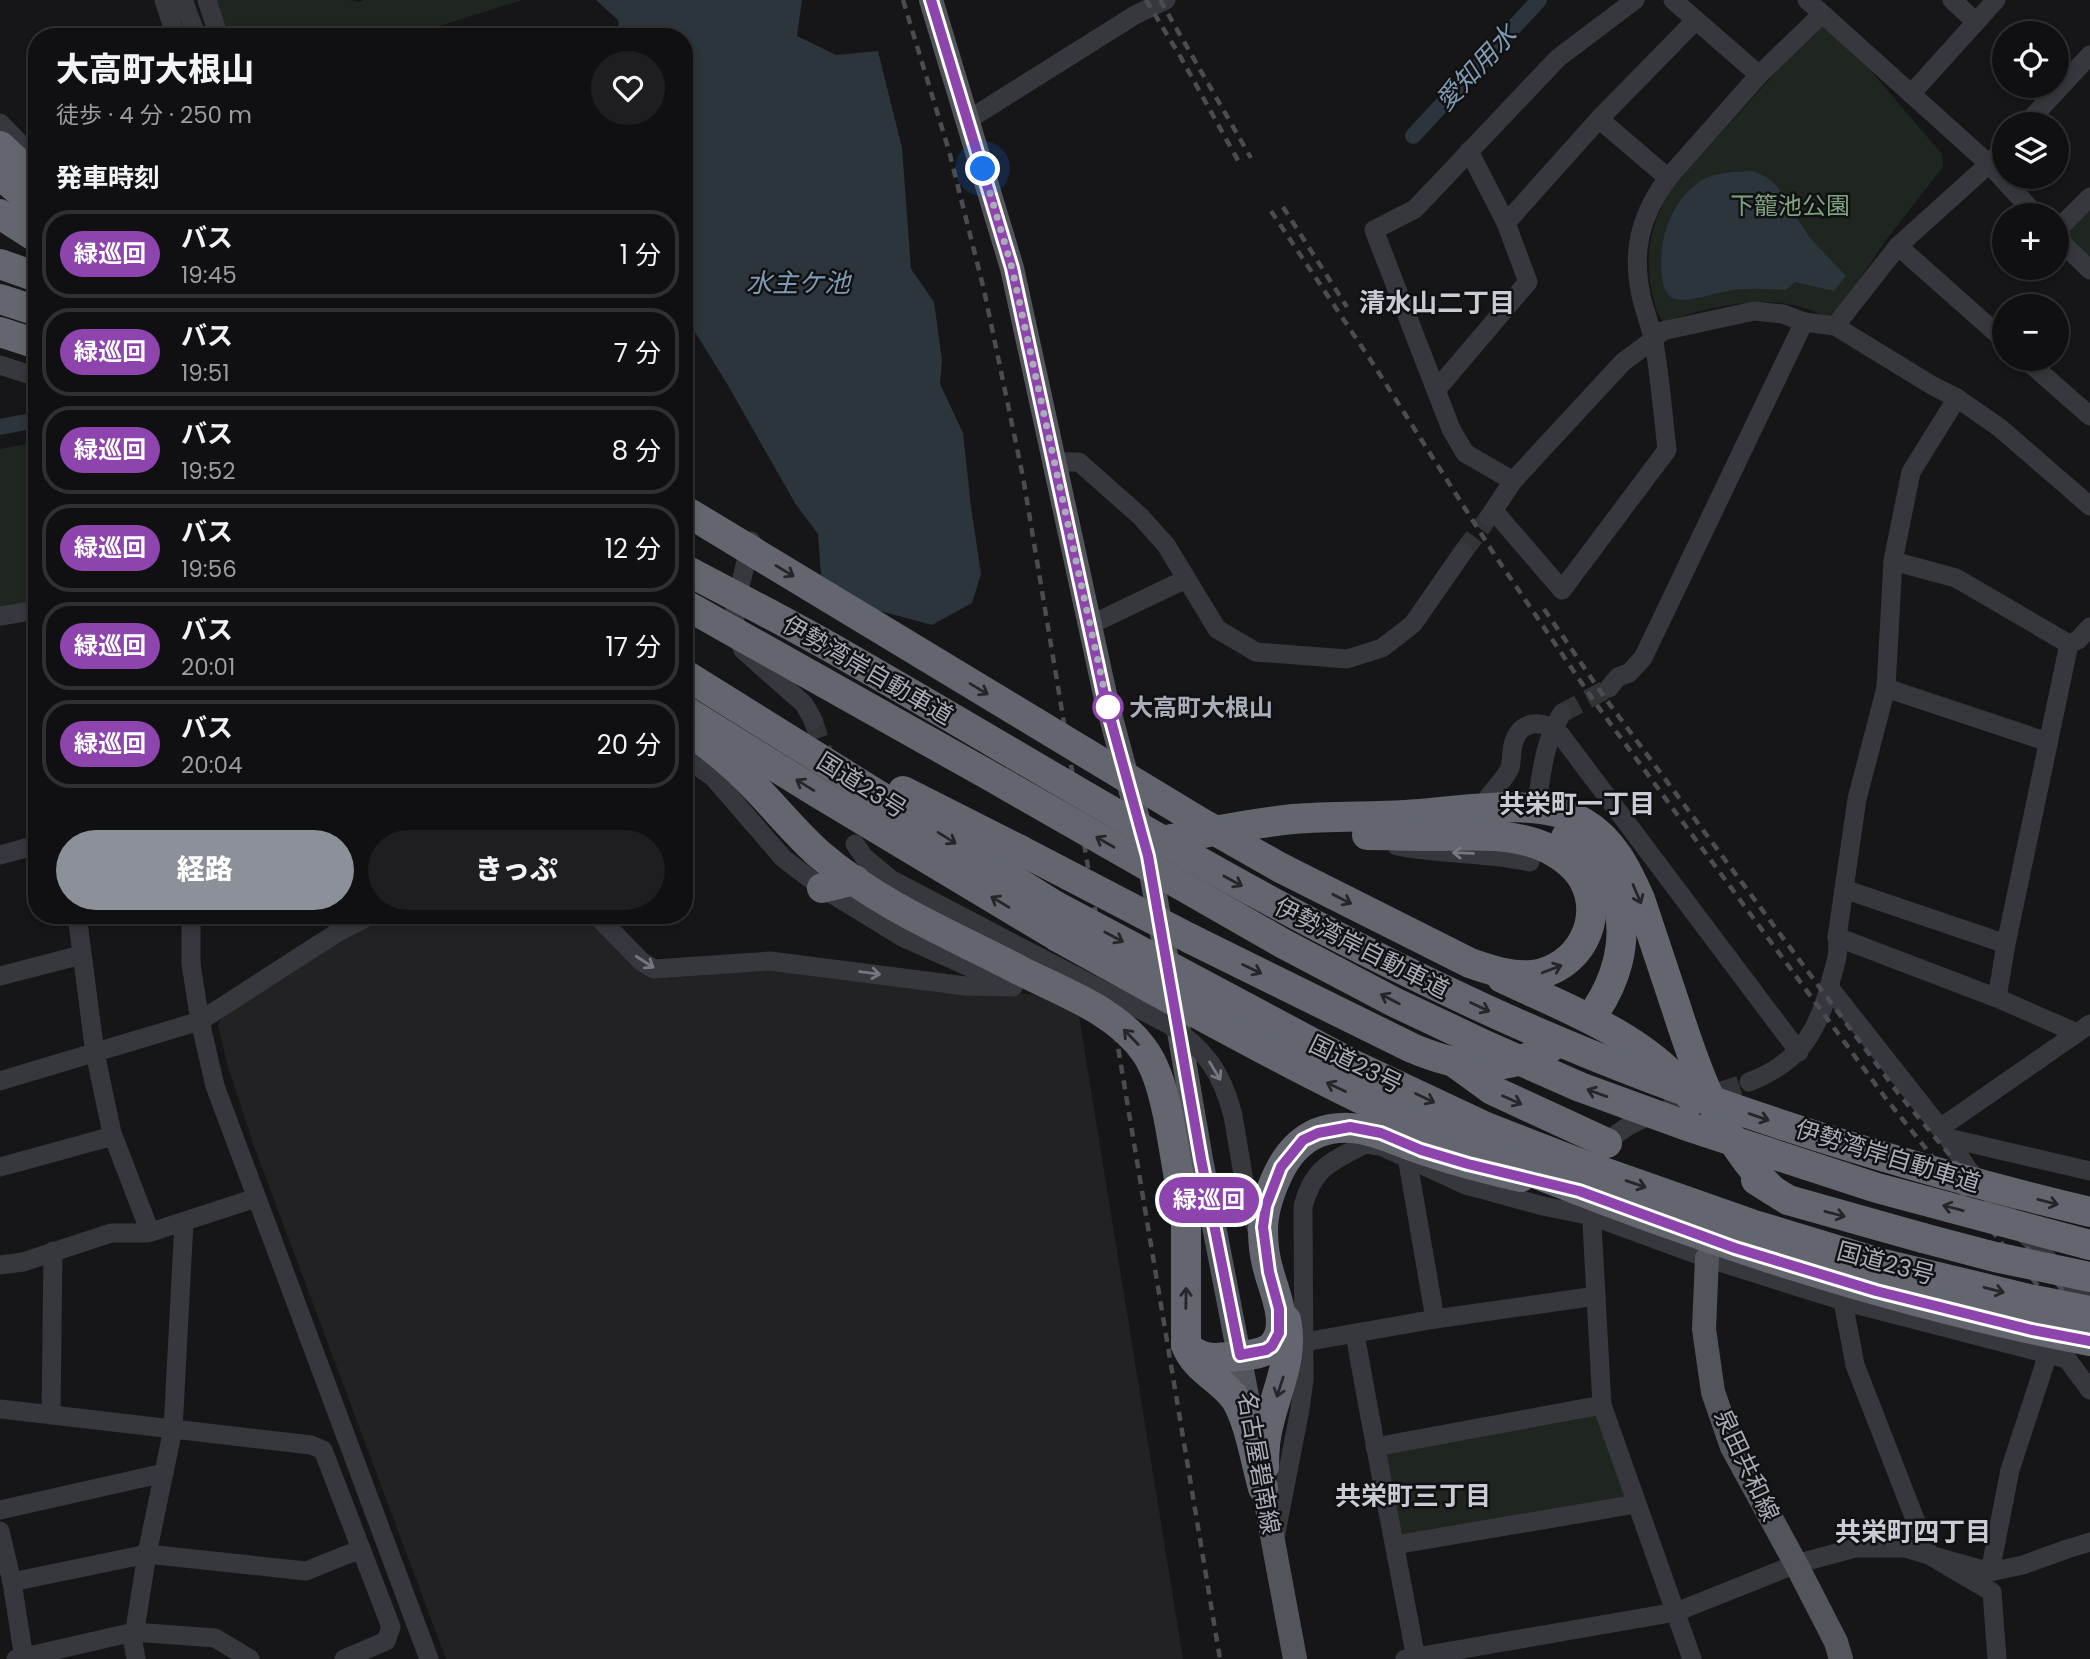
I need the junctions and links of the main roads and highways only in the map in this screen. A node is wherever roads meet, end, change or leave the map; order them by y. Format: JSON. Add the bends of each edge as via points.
{"nodes":[{"id":1,"x":931,"y":0,"type":"edge"},
{"id":2,"x":0,"y":146,"type":"edge"},
{"id":3,"x":28,"y":172,"type":"edge"},
{"id":4,"x":0,"y":175,"type":"edge"},
{"id":5,"x":0,"y":194,"type":"edge"},
{"id":6,"x":28,"y":198,"type":"edge"},
{"id":7,"x":0,"y":214,"type":"edge"},
{"id":8,"x":28,"y":217,"type":"edge"},
{"id":9,"x":28,"y":232,"type":"edge"},
{"id":10,"x":0,"y":234,"type":"edge"},
{"id":11,"x":28,"y":243,"type":"edge"},
{"id":12,"x":0,"y":248,"type":"edge"},
{"id":13,"x":0,"y":257,"type":"edge"},
{"id":14,"x":0,"y":264,"type":"edge"},
{"id":15,"x":28,"y":269,"type":"edge"},
{"id":16,"x":28,"y":271,"type":"edge"},
{"id":17,"x":28,"y":273,"type":"edge"},
{"id":18,"x":0,"y":299,"type":"edge"},
{"id":19,"x":28,"y":308,"type":"edge"},
{"id":20,"x":0,"y":332,"type":"edge"},
{"id":21,"x":28,"y":334,"type":"edge"},
{"id":22,"x":28,"y":341,"type":"edge"},
{"id":23,"x":0,"y":346,"type":"edge"},
{"id":24,"x":28,"y":353,"type":"edge"},
{"id":25,"x":693,"y":515,"type":"edge"},
{"id":26,"x":693,"y":552,"type":"edge"},
{"id":27,"x":693,"y":574,"type":"edge"},
{"id":28,"x":693,"y":609,"type":"edge"},
{"id":29,"x":693,"y":621,"type":"edge"},
{"id":30,"x":693,"y":680,"type":"edge"},
{"id":31,"x":722,"y":699,"type":"junction"},
{"id":32,"x":693,"y":716,"type":"edge"},
{"id":33,"x":693,"y":734,"type":"edge"},
{"id":34,"x":992,"y":777,"type":"junction"},
{"id":35,"x":1319,"y":834,"type":"junction"},
{"id":36,"x":1146,"y":850,"type":"junction"},
{"id":37,"x":1194,"y":859,"type":"junction"},
{"id":38,"x":855,"y":880,"type":"junction"},
{"id":39,"x":822,"y":888,"type":"road end"},
{"id":40,"x":1038,"y":954,"type":"junction"},
{"id":41,"x":1470,"y":963,"type":"junction"},
{"id":42,"x":1596,"y":1010,"type":"dead end"},
{"id":43,"x":1551,"y":1047,"type":"dead end"},
{"id":44,"x":1455,"y":1063,"type":"junction"},
{"id":45,"x":1607,"y":1143,"type":"road end"},
{"id":46,"x":1772,"y":1190,"type":"junction"},
{"id":47,"x":1586,"y":1203,"type":"junction"},
{"id":48,"x":2090,"y":1212,"type":"edge"},
{"id":49,"x":2090,"y":1244,"type":"edge"},
{"id":50,"x":1707,"y":1258,"type":"road end"},
{"id":51,"x":2086,"y":1296,"type":"edge"},
{"id":52,"x":1277,"y":1297,"type":"junction"},
{"id":53,"x":2090,"y":1341,"type":"edge"},
{"id":54,"x":1186,"y":1345,"type":"junction"},
{"id":55,"x":1240,"y":1355,"type":"junction"},
{"id":56,"x":1263,"y":1488,"type":"junction"},
{"id":57,"x":1295,"y":1659,"type":"edge"},
{"id":58,"x":1841,"y":1659,"type":"edge"}],
"edges":[{"from":1,"to":36,"type":"main road","name":"名古屋碧南線","via":[[1012,268],[1105,699]]},
{"from":2,"to":3,"type":"highway"},
{"from":4,"to":6,"type":"highway"},
{"from":5,"to":8,"type":"highway"},
{"from":7,"to":9,"type":"highway"},
{"from":10,"to":11,"type":"highway"},
{"from":12,"to":15,"type":"highway"},
{"from":13,"to":16,"type":"highway"},
{"from":14,"to":17,"type":"highway","bridge":true},
{"from":18,"to":19,"type":"highway"},
{"from":20,"to":21,"type":"highway"},
{"from":20,"to":22,"type":"highway"},
{"from":23,"to":24,"type":"highway"},
{"from":25,"to":41,"type":"highway","one_way":true,"bridge":true,"via":[[1281,868]]},
{"from":26,"to":37,"type":"highway","bridge":true,"via":[[1022,747]]},
{"from":27,"to":37,"type":"highway","name":"伊勢湾岸自動車道","bridge":true,"via":[[838,652]]},
{"from":28,"to":34,"type":"highway","name":"伊勢湾岸自動車道","bridge":true},
{"from":29,"to":34,"type":"highway","bridge":true},
{"from":30,"to":31,"type":"highway","name":"国道23号"},
{"from":31,"to":44,"type":"highway","one_way":true,"bridge":true,"via":[[1191,939],[1412,1048]]},
{"from":31,"to":51,"type":"highway","name":"国道23号","one_way":true,"bridge":true,"via":[[1054,905],[1352,1064],[1486,1127],[1751,1224],[1880,1263]]},
{"from":40,"to":32,"type":"highway","name":"国道23号","one_way":true,"via":[[818,793]]},
{"from":33,"to":38,"type":"highway","via":[[738,770],[820,855]]},
{"from":49,"to":34,"type":"highway","name":"伊勢湾岸自動車道","one_way":true,"bridge":true,"via":[[1877,1188],[1580,1087],[1394,1002],[1293,949]]},
{"from":35,"to":36,"type":"highway"},
{"from":41,"to":35,"type":"highway","one_way":true,"via":[[1531,975],[1562,965],[1574,954],[1583,942],[1591,909],[1582,878],[1571,865],[1539,845],[1498,836]]},
{"from":35,"to":42,"type":"highway","via":[[1503,821],[1549,829],[1580,845],[1604,872],[1621,919],[1615,974]]},
{"from":36,"to":46,"type":"highway","one_way":true,"via":[[1294,819],[1524,808],[1583,823],[1600,835],[1628,872],[1698,1075],[1741,1156]]},
{"from":36,"to":55,"type":"main road","name":"名古屋碧南線"},
{"from":37,"to":48,"type":"highway","name":"伊勢湾岸自動車道","one_way":true,"bridge":true,"via":[[1449,993],[1653,1080],[1888,1158]]},
{"from":38,"to":39,"type":"highway"},
{"from":38,"to":40,"type":"highway","via":[[909,913]]},
{"from":47,"to":40,"type":"highway","name":"国道23号","one_way":true,"bridge":true,"via":[[1262,1049]]},
{"from":54,"to":40,"type":"highway","one_way":true,"bridge":true,"via":[[1186,1219],[1169,1119],[1154,1069],[1130,1034]]},
{"from":41,"to":46,"type":"highway","via":[[1610,1030],[1664,1064],[1738,1164]]},
{"from":43,"to":44,"type":"highway","via":[[1533,1057],[1495,1066]]},
{"from":44,"to":45,"type":"highway","one_way":true,"via":[[1492,1090]]},
{"from":46,"to":51,"type":"highway","one_way":true,"bridge":true,"via":[[1809,1207],[1995,1257]]},
{"from":47,"to":52,"type":"highway","bridge":true,"via":[[1364,1129],[1318,1133],[1303,1140],[1281,1167],[1266,1206],[1265,1254]]},
{"from":47,"to":53,"type":"highway","name":"国道23号","bridge":true,"via":[[1876,1291]]},
{"from":50,"to":58,"type":"main road","name":"泉田共和線","via":[[1704,1329],[1713,1392],[1732,1447]]},
{"from":52,"to":55,"type":"highway","via":[[1277,1340],[1266,1350]]},
{"from":52,"to":56,"type":"highway","one_way":true,"via":[[1287,1324],[1287,1357],[1268,1425]]},
{"from":54,"to":55,"type":"highway","via":[[1209,1358]]},
{"from":54,"to":56,"type":"highway","via":[[1194,1361],[1226,1387],[1241,1410]]},
{"from":55,"to":56,"type":"main road","name":"名古屋碧南線"},
{"from":56,"to":57,"type":"main road","name":"名古屋碧南線"}]}
